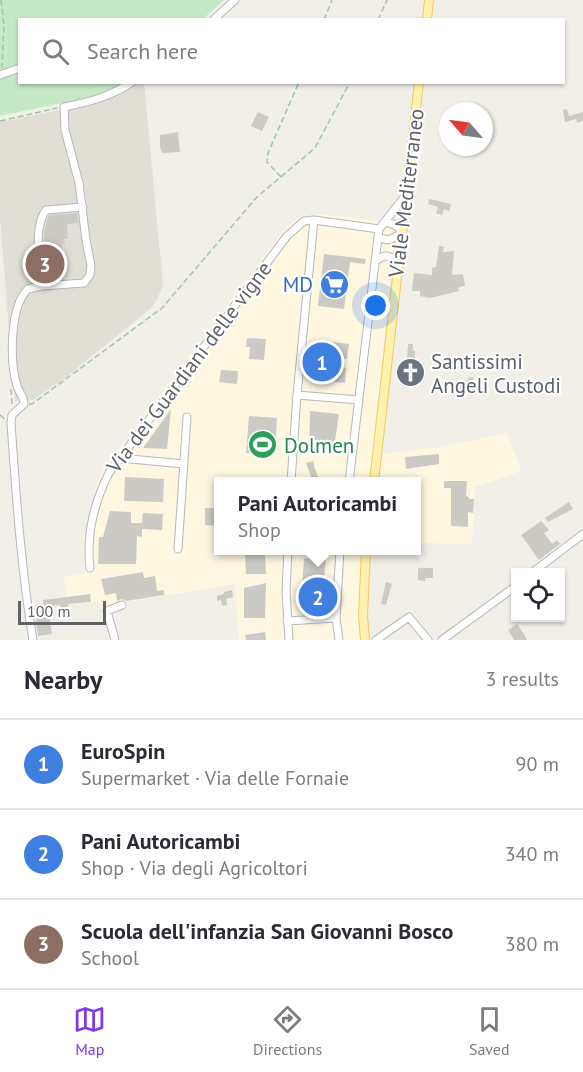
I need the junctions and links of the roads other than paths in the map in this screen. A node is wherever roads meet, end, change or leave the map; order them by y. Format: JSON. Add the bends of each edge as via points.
{"nodes":[{"id":1,"x":235,"y":0,"type":"edge"},
{"id":2,"x":429,"y":0,"type":"edge"},
{"id":3,"x":215,"y":18,"type":"edge"},
{"id":4,"x":427,"y":18,"type":"edge"},
{"id":5,"x":18,"y":69,"type":"edge"},
{"id":6,"x":1,"y":74,"type":"edge"},
{"id":7,"x":129,"y":84,"type":"edge"},
{"id":8,"x":419,"y":84,"type":"edge"},
{"id":9,"x":406,"y":194,"type":"junction"},
{"id":10,"x":83,"y":207,"type":"junction"},
{"id":11,"x":314,"y":220,"type":"junction"},
{"id":12,"x":385,"y":222,"type":"junction"},
{"id":13,"x":402,"y":233,"type":"junction"},
{"id":14,"x":379,"y":234,"type":"junction"},
{"id":15,"x":389,"y":240,"type":"junction"},
{"id":16,"x":399,"y":253,"type":"junction"},
{"id":17,"x":375,"y":262,"type":"junction"},
{"id":18,"x":398,"y":265,"type":"junction"},
{"id":19,"x":41,"y":286,"type":"junction"},
{"id":20,"x":297,"y":395,"type":"junction"},
{"id":21,"x":359,"y":400,"type":"junction"},
{"id":22,"x":187,"y":417,"type":"dead end"},
{"id":23,"x":120,"y":458,"type":"junction"},
{"id":24,"x":184,"y":464,"type":"junction"},
{"id":25,"x":291,"y":477,"type":"edge"},
{"id":26,"x":350,"y":477,"type":"edge"},
{"id":27,"x":375,"y":477,"type":"edge"},
{"id":28,"x":583,"y":534,"type":"edge"},
{"id":29,"x":178,"y":549,"type":"dead end"},
{"id":30,"x":288,"y":555,"type":"edge"},
{"id":31,"x":340,"y":555,"type":"edge"},
{"id":32,"x":366,"y":555,"type":"edge"},
{"id":33,"x":90,"y":568,"type":"dead end"},
{"id":34,"x":539,"y":568,"type":"edge"},
{"id":35,"x":511,"y":590,"type":"edge"},
{"id":36,"x":122,"y":605,"type":"dead end"},
{"id":37,"x":336,"y":618,"type":"junction"},
{"id":38,"x":287,"y":621,"type":"junction"},
{"id":39,"x":33,"y":640,"type":"edge"},
{"id":40,"x":115,"y":640,"type":"edge"},
{"id":41,"x":289,"y":640,"type":"edge"},
{"id":42,"x":339,"y":640,"type":"edge"},
{"id":43,"x":365,"y":640,"type":"edge"},
{"id":44,"x":376,"y":640,"type":"edge"},
{"id":45,"x":428,"y":640,"type":"edge"},
{"id":46,"x":442,"y":640,"type":"edge"}],
"edges":[{"from":1,"to":3,"type":"street"},
{"from":2,"to":4,"type":"main road"},
{"from":5,"to":6,"type":"street"},
{"from":7,"to":10,"type":"street","via":[[100,100],[63,107]]},
{"from":8,"to":9,"type":"main road","name":"Viale Mediterraneo"},
{"from":9,"to":12,"type":"street"},
{"from":9,"to":13,"type":"main road","name":"Viale Mediterraneo"},
{"from":10,"to":19,"type":"street","via":[[51,209],[43,214],[39,227]]},
{"from":10,"to":19,"type":"street","via":[[90,275],[84,283]]},
{"from":11,"to":14,"type":"street"},
{"from":11,"to":20,"type":"street"},
{"from":11,"to":23,"type":"street","name":"Via dei Guardiani delle vigne","via":[[304,221],[286,236]]},
{"from":12,"to":13,"type":"street","via":[[399,227]]},
{"from":12,"to":14,"type":"street"},
{"from":13,"to":15,"type":"street"},
{"from":13,"to":16,"type":"main road","name":"Viale Mediterraneo"},
{"from":14,"to":15,"type":"street"},
{"from":14,"to":17,"type":"street"},
{"from":15,"to":16,"type":"street"},
{"from":16,"to":18,"type":"main road","name":"Viale Mediterraneo"},
{"from":17,"to":18,"type":"street","via":[[386,255]]},
{"from":17,"to":21,"type":"street"},
{"from":18,"to":27,"type":"main road","name":"Viale Mediterraneo"},
{"from":19,"to":39,"type":"street","via":[[24,293],[13,327],[17,388],[24,404],[15,411],[11,423]]},
{"from":20,"to":21,"type":"street"},
{"from":20,"to":25,"type":"street"},
{"from":21,"to":26,"type":"street"},
{"from":22,"to":24,"type":"street"},
{"from":23,"to":24,"type":"street"},
{"from":23,"to":33,"type":"street","name":"Via dei Guardiani delle vigne","via":[[102,488],[93,515]]},
{"from":24,"to":29,"type":"street"},
{"from":28,"to":34,"type":"street"},
{"from":30,"to":38,"type":"street"},
{"from":31,"to":37,"type":"street"},
{"from":32,"to":43,"type":"main road"},
{"from":35,"to":46,"type":"street"},
{"from":36,"to":40,"type":"street","via":[[107,611]]},
{"from":37,"to":38,"type":"street"},
{"from":37,"to":42,"type":"street"},
{"from":38,"to":41,"type":"street"},
{"from":44,"to":45,"type":"street","via":[[409,617]]}]}
